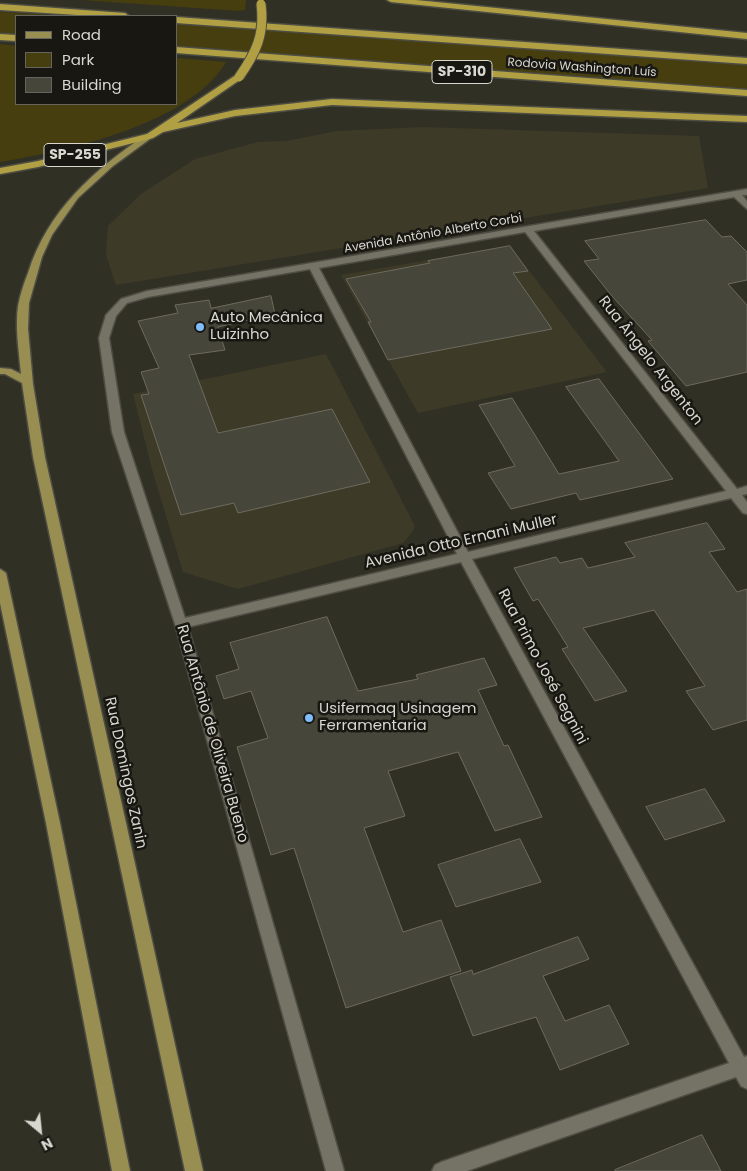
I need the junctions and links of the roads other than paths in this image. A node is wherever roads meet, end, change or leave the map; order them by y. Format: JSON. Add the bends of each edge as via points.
{"nodes":[{"id":1,"x":392,"y":0,"type":"edge"},
{"id":2,"x":261,"y":2,"type":"edge"},
{"id":3,"x":0,"y":7,"type":"edge"},
{"id":4,"x":111,"y":15,"type":"edge"},
{"id":5,"x":178,"y":20,"type":"edge"},
{"id":6,"x":747,"y":36,"type":"edge"},
{"id":7,"x":0,"y":37,"type":"edge"},
{"id":8,"x":15,"y":38,"type":"edge"},
{"id":9,"x":178,"y":50,"type":"edge"},
{"id":10,"x":747,"y":61,"type":"edge"},
{"id":11,"x":747,"y":93,"type":"edge"},
{"id":12,"x":747,"y":119,"type":"edge"},
{"id":13,"x":164,"y":129,"type":"junction"},
{"id":14,"x":150,"y":136,"type":"junction"},
{"id":15,"x":0,"y":171,"type":"edge"},
{"id":16,"x":747,"y":192,"type":"edge"},
{"id":17,"x":736,"y":194,"type":"junction"},
{"id":18,"x":747,"y":206,"type":"edge"},
{"id":19,"x":529,"y":231,"type":"junction"},
{"id":20,"x":314,"y":267,"type":"junction"},
{"id":21,"x":124,"y":301,"type":"joint"},
{"id":22,"x":0,"y":370,"type":"edge"},
{"id":23,"x":26,"y":381,"type":"junction"},
{"id":24,"x":747,"y":490,"type":"edge"},
{"id":25,"x":734,"y":494,"type":"junction"},
{"id":26,"x":747,"y":510,"type":"edge"},
{"id":27,"x":465,"y":558,"type":"junction"},
{"id":28,"x":0,"y":573,"type":"edge"},
{"id":29,"x":181,"y":624,"type":"junction"},
{"id":30,"x":745,"y":1071,"type":"edge"},
{"id":31,"x":121,"y":1171,"type":"edge"},
{"id":32,"x":194,"y":1171,"type":"edge"},
{"id":33,"x":335,"y":1171,"type":"edge"},
{"id":34,"x":440,"y":1171,"type":"edge"}],
"edges":[{"from":1,"to":6,"type":"highway"},
{"from":2,"to":13,"type":"highway","number":"SP-255","bridge":true,"via":[[265,24],[260,42],[240,77]]},
{"from":3,"to":4,"type":"highway"},
{"from":5,"to":10,"type":"highway","name":"Rodovia Washington Luís","number":"SP-310"},
{"from":7,"to":8,"type":"highway"},
{"from":9,"to":11,"type":"highway","name":"Rodovia Washington Luís","number":"SP-310"},
{"from":12,"to":13,"type":"highway","via":[[332,102],[235,113]]},
{"from":13,"to":14,"type":"highway","number":"SP-255"},
{"from":14,"to":15,"type":"highway","number":"SP-255"},
{"from":14,"to":23,"type":"main road","name":"Rua Domingos Zanin","via":[[126,152],[66,204],[47,232],[23,308]]},
{"from":16,"to":17,"type":"street","name":"Avenida Antônio Alberto Corbi"},
{"from":17,"to":18,"type":"street"},
{"from":17,"to":19,"type":"street","name":"Avenida Antônio Alberto Corbi"},
{"from":19,"to":20,"type":"street","name":"Avenida Antônio Alberto Corbi"},
{"from":19,"to":25,"type":"street","name":"Rua Ângelo Argenton"},
{"from":20,"to":21,"type":"street","name":"Avenida Antônio Alberto Corbi","via":[[147,294]]},
{"from":20,"to":27,"type":"street","name":"Rua Primo José Segnini"},
{"from":21,"to":29,"type":"street","name":"Rua Antônio de Oliveira Bueno","via":[[111,315],[104,338],[118,432]]},
{"from":22,"to":23,"type":"main road"},
{"from":23,"to":32,"type":"main road","name":"Rua Domingos Zanin","via":[[64,581]]},
{"from":24,"to":25,"type":"street","name":"Avenida Otto Ernani Muller"},
{"from":25,"to":26,"type":"street","name":"Rua Ângelo Argenton"},
{"from":25,"to":27,"type":"street","name":"Avenida Otto Ernani Muller"},
{"from":27,"to":29,"type":"street","name":"Avenida Otto Ernani Muller"},
{"from":27,"to":30,"type":"street","name":"Rua Primo José Segnini"},
{"from":28,"to":31,"type":"main road"},
{"from":29,"to":33,"type":"street","name":"Rua Antônio de Oliveira Bueno"},
{"from":30,"to":34,"type":"street"}]}
